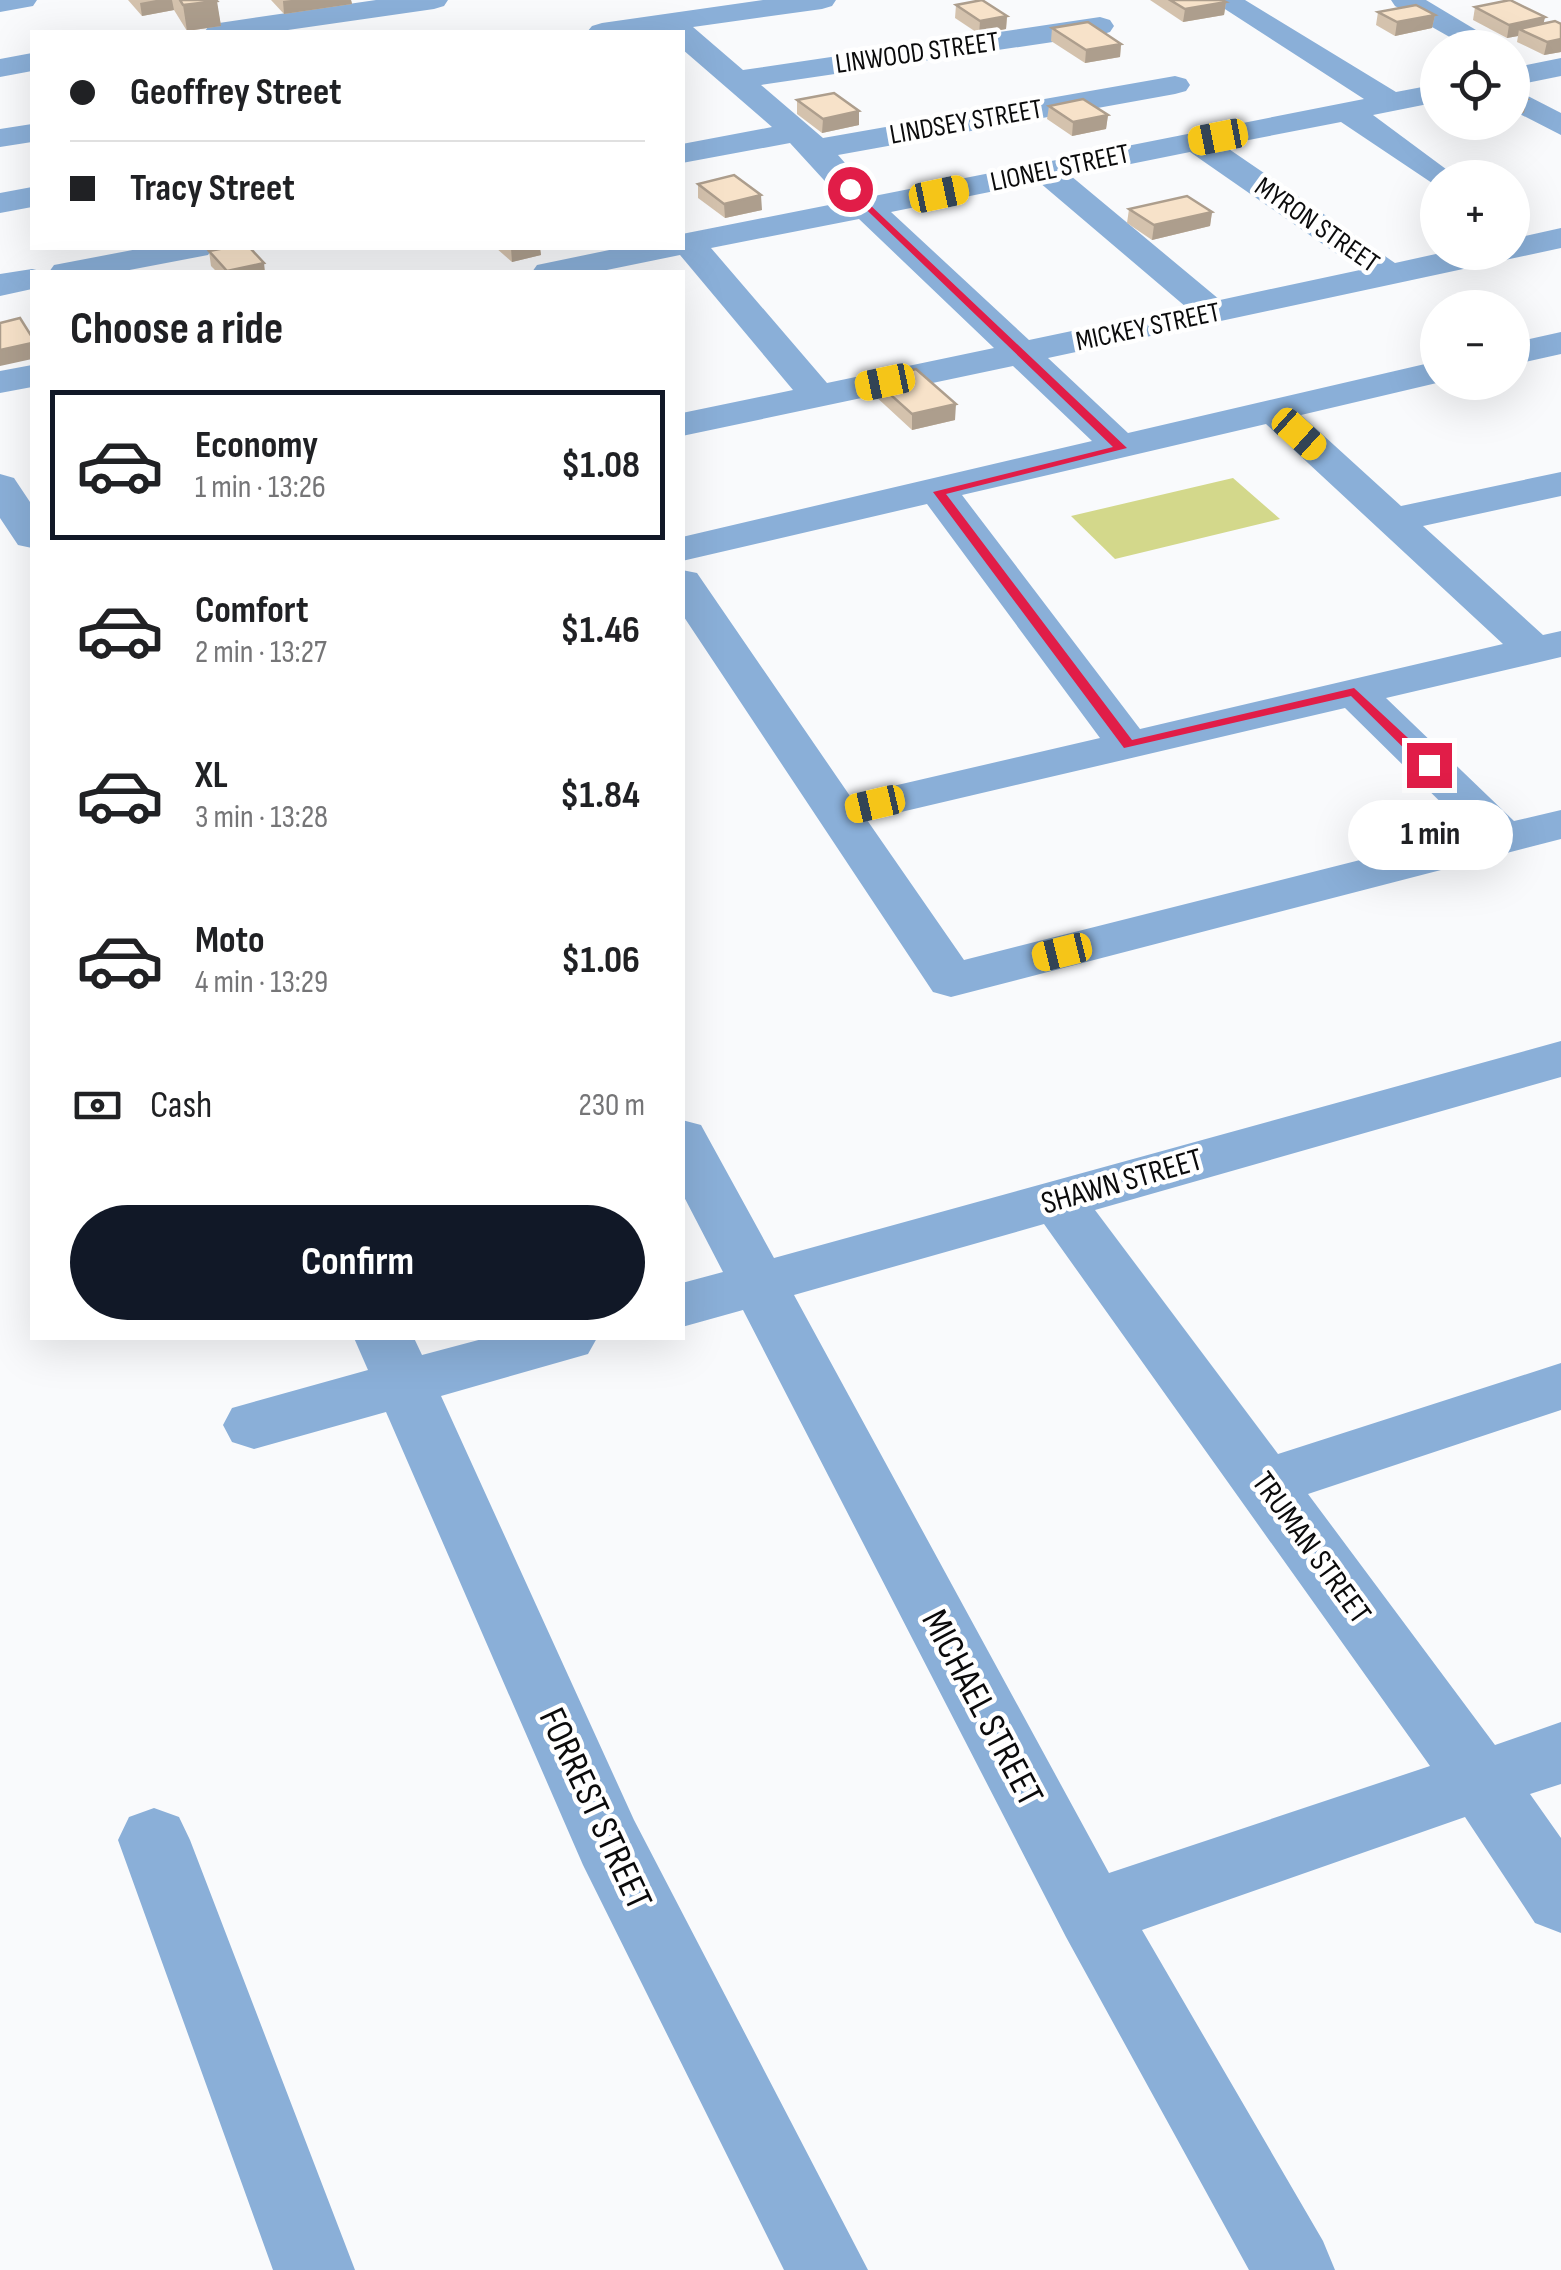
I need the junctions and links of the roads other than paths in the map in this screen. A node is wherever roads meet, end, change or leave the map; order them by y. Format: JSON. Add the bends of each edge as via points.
{"nodes":[{"id":1,"x":23,"y":0,"type":"edge"},
{"id":2,"x":434,"y":0,"type":"edge"},
{"id":3,"x":646,"y":0,"type":"edge"},
{"id":4,"x":822,"y":0,"type":"edge"},
{"id":5,"x":1064,"y":0,"type":"edge"},
{"id":6,"x":1225,"y":0,"type":"edge"},
{"id":7,"x":1405,"y":0,"type":"edge"},
{"id":8,"x":0,"y":3,"type":"edge"},
{"id":9,"x":1485,"y":6,"type":"edge"},
{"id":10,"x":1434,"y":16,"type":"junction"},
{"id":11,"x":1100,"y":26,"type":"junction"},
{"id":12,"x":678,"y":29,"type":"edge"},
{"id":13,"x":232,"y":30,"type":"edge"},
{"id":14,"x":653,"y":30,"type":"edge"},
{"id":15,"x":1459,"y":30,"type":"edge"},
{"id":16,"x":685,"y":35,"type":"edge"},
{"id":17,"x":30,"y":62,"type":"edge"},
{"id":18,"x":0,"y":68,"type":"edge"},
{"id":19,"x":730,"y":76,"type":"junction"},
{"id":20,"x":685,"y":78,"type":"edge"},
{"id":21,"x":1175,"y":84,"type":"junction"},
{"id":22,"x":1420,"y":98,"type":"edge"},
{"id":23,"x":1392,"y":103,"type":"junction"},
{"id":24,"x":1530,"y":108,"type":"edge"},
{"id":25,"x":1348,"y":112,"type":"junction"},
{"id":26,"x":1219,"y":116,"type":"junction"},
{"id":27,"x":1561,"y":126,"type":"edge"},
{"id":28,"x":30,"y":133,"type":"edge"},
{"id":29,"x":0,"y":138,"type":"edge"},
{"id":30,"x":806,"y":140,"type":"junction"},
{"id":31,"x":1195,"y":141,"type":"junction"},
{"id":32,"x":685,"y":154,"type":"edge"},
{"id":33,"x":1420,"y":163,"type":"edge"},
{"id":34,"x":1045,"y":171,"type":"junction"},
{"id":35,"x":30,"y":197,"type":"edge"},
{"id":36,"x":0,"y":203,"type":"edge"},
{"id":37,"x":868,"y":209,"type":"junction"},
{"id":38,"x":685,"y":244,"type":"edge"},
{"id":39,"x":185,"y":250,"type":"edge"},
{"id":40,"x":655,"y":250,"type":"edge"},
{"id":41,"x":684,"y":250,"type":"edge"},
{"id":42,"x":1420,"y":268,"type":"edge"},
{"id":43,"x":77,"y":270,"type":"edge"},
{"id":44,"x":559,"y":270,"type":"edge"},
{"id":45,"x":1389,"y":275,"type":"junction"},
{"id":46,"x":30,"y":279,"type":"edge"},
{"id":47,"x":0,"y":285,"type":"edge"},
{"id":48,"x":1214,"y":312,"type":"junction"},
{"id":49,"x":1561,"y":343,"type":"edge"},
{"id":50,"x":1530,"y":350,"type":"edge"},
{"id":51,"x":1019,"y":354,"type":"junction"},
{"id":52,"x":30,"y":376,"type":"edge"},
{"id":53,"x":1420,"y":376,"type":"edge"},
{"id":54,"x":0,"y":382,"type":"edge"},
{"id":55,"x":819,"y":397,"type":"junction"},
{"id":56,"x":1276,"y":412,"type":"junction"},
{"id":57,"x":685,"y":425,"type":"edge"},
{"id":58,"x":1122,"y":448,"type":"junction"},
{"id":59,"x":1561,"y":484,"type":"edge"},
{"id":60,"x":0,"y":486,"type":"edge"},
{"id":61,"x":939,"y":492,"type":"junction"},
{"id":62,"x":1394,"y":520,"type":"junction"},
{"id":63,"x":30,"y":533,"type":"edge"},
{"id":64,"x":685,"y":548,"type":"edge"},
{"id":65,"x":30,"y":554,"type":"edge"},
{"id":66,"x":0,"y":562,"type":"edge"},
{"id":67,"x":685,"y":586,"type":"edge"},
{"id":68,"x":1548,"y":647,"type":"edge"},
{"id":69,"x":1354,"y":692,"type":"junction"},
{"id":70,"x":1129,"y":745,"type":"junction"},
{"id":71,"x":838,"y":812,"type":"junction"},
{"id":72,"x":1561,"y":824,"type":"edge"},
{"id":73,"x":1504,"y":838,"type":"junction"},
{"id":74,"x":1561,"y":1059,"type":"edge"},
{"id":75,"x":685,"y":1144,"type":"edge"},
{"id":76,"x":1056,"y":1200,"type":"junction"},
{"id":77,"x":757,"y":1285,"type":"junction"},
{"id":78,"x":685,"y":1305,"type":"edge"},
{"id":79,"x":551,"y":1340,"type":"edge"},
{"id":80,"x":394,"y":1360,"type":"edge"},
{"id":81,"x":1561,"y":1386,"type":"edge"},
{"id":82,"x":254,"y":1425,"type":"dead end"},
{"id":83,"x":1264,"y":1484,"type":"junction"},
{"id":84,"x":1561,"y":1753,"type":"edge"},
{"id":85,"x":1481,"y":1780,"type":"junction"},
{"id":86,"x":154,"y":1840,"type":"dead end"},
{"id":87,"x":1561,"y":1898,"type":"edge"},
{"id":88,"x":1092,"y":1913,"type":"junction"},
{"id":89,"x":303,"y":2266,"type":"edge"},
{"id":90,"x":827,"y":2270,"type":"edge"},
{"id":91,"x":1294,"y":2270,"type":"edge"}],
"edges":[{"from":1,"to":8,"type":"street"},
{"from":2,"to":13,"type":"street"},
{"from":3,"to":12,"type":"street"},
{"from":4,"to":12,"type":"street"},
{"from":5,"to":11,"type":"street"},
{"from":6,"to":23,"type":"street"},
{"from":7,"to":10,"type":"street"},
{"from":9,"to":10,"type":"street"},
{"from":10,"to":15,"type":"street"},
{"from":11,"to":19,"type":"street","name":"LINWOOD STREET"},
{"from":11,"to":21,"type":"street"},
{"from":12,"to":14,"type":"street"},
{"from":16,"to":19,"type":"street"},
{"from":17,"to":18,"type":"street"},
{"from":19,"to":20,"type":"street","name":"LINWOOD STREET"},
{"from":19,"to":30,"type":"street"},
{"from":21,"to":26,"type":"street"},
{"from":21,"to":30,"type":"street","name":"LINDSEY STREET"},
{"from":22,"to":23,"type":"street","name":"LIONEL STREET"},
{"from":23,"to":25,"type":"street","name":"LIONEL STREET"},
{"from":24,"to":27,"type":"street"},
{"from":25,"to":26,"type":"street","name":"LIONEL STREET"},
{"from":25,"to":33,"type":"street"},
{"from":26,"to":31,"type":"street","name":"LIONEL STREET"},
{"from":28,"to":29,"type":"street"},
{"from":30,"to":32,"type":"street","name":"LINDSEY STREET"},
{"from":30,"to":37,"type":"street"},
{"from":31,"to":34,"type":"street","name":"LIONEL STREET"},
{"from":31,"to":45,"type":"street","name":"MYRON STREET"},
{"from":34,"to":37,"type":"street","name":"LIONEL STREET"},
{"from":34,"to":48,"type":"street"},
{"from":35,"to":36,"type":"street"},
{"from":37,"to":38,"type":"street","name":"LIONEL STREET"},
{"from":37,"to":51,"type":"street"},
{"from":39,"to":43,"type":"street"},
{"from":40,"to":44,"type":"street","name":"LIONEL STREET"},
{"from":41,"to":55,"type":"street"},
{"from":42,"to":45,"type":"street","name":"MICKEY STREET"},
{"from":45,"to":48,"type":"street","name":"MICKEY STREET"},
{"from":46,"to":47,"type":"street"},
{"from":48,"to":51,"type":"street","name":"MICKEY STREET"},
{"from":49,"to":50,"type":"street"},
{"from":51,"to":55,"type":"street","name":"MICKEY STREET"},
{"from":51,"to":58,"type":"street"},
{"from":52,"to":54,"type":"street"},
{"from":53,"to":56,"type":"street"},
{"from":55,"to":57,"type":"street","name":"MICKEY STREET"},
{"from":56,"to":58,"type":"street"},
{"from":56,"to":62,"type":"street"},
{"from":58,"to":61,"type":"street"},
{"from":59,"to":62,"type":"street"},
{"from":60,"to":63,"type":"street"},
{"from":61,"to":64,"type":"street"},
{"from":61,"to":70,"type":"street"},
{"from":62,"to":68,"type":"street"},
{"from":65,"to":66,"type":"street"},
{"from":67,"to":71,"type":"street"},
{"from":68,"to":69,"type":"street"},
{"from":69,"to":70,"type":"street"},
{"from":69,"to":73,"type":"street"},
{"from":70,"to":71,"type":"street"},
{"from":71,"to":73,"type":"street","via":[[951,980]]},
{"from":72,"to":73,"type":"street"},
{"from":74,"to":76,"type":"street","name":"SHAWN STREET"},
{"from":75,"to":77,"type":"street","name":"MICHAEL STREET"},
{"from":76,"to":77,"type":"street","name":"SHAWN STREET"},
{"from":76,"to":83,"type":"street","name":"TRUMAN STREET"},
{"from":77,"to":78,"type":"street","name":"SHAWN STREET"},
{"from":77,"to":88,"type":"street","name":"MICHAEL STREET"},
{"from":79,"to":80,"type":"street"},
{"from":80,"to":82,"type":"street"},
{"from":80,"to":90,"type":"street","name":"FORREST STREET","via":[[608,1842]]},
{"from":81,"to":83,"type":"street"},
{"from":83,"to":85,"type":"street","name":"TRUMAN STREET"},
{"from":84,"to":85,"type":"street"},
{"from":85,"to":87,"type":"street","name":"TRUMAN STREET"},
{"from":85,"to":88,"type":"street"},
{"from":86,"to":89,"type":"street"},
{"from":88,"to":91,"type":"street","name":"MICHAEL STREET"}]}
